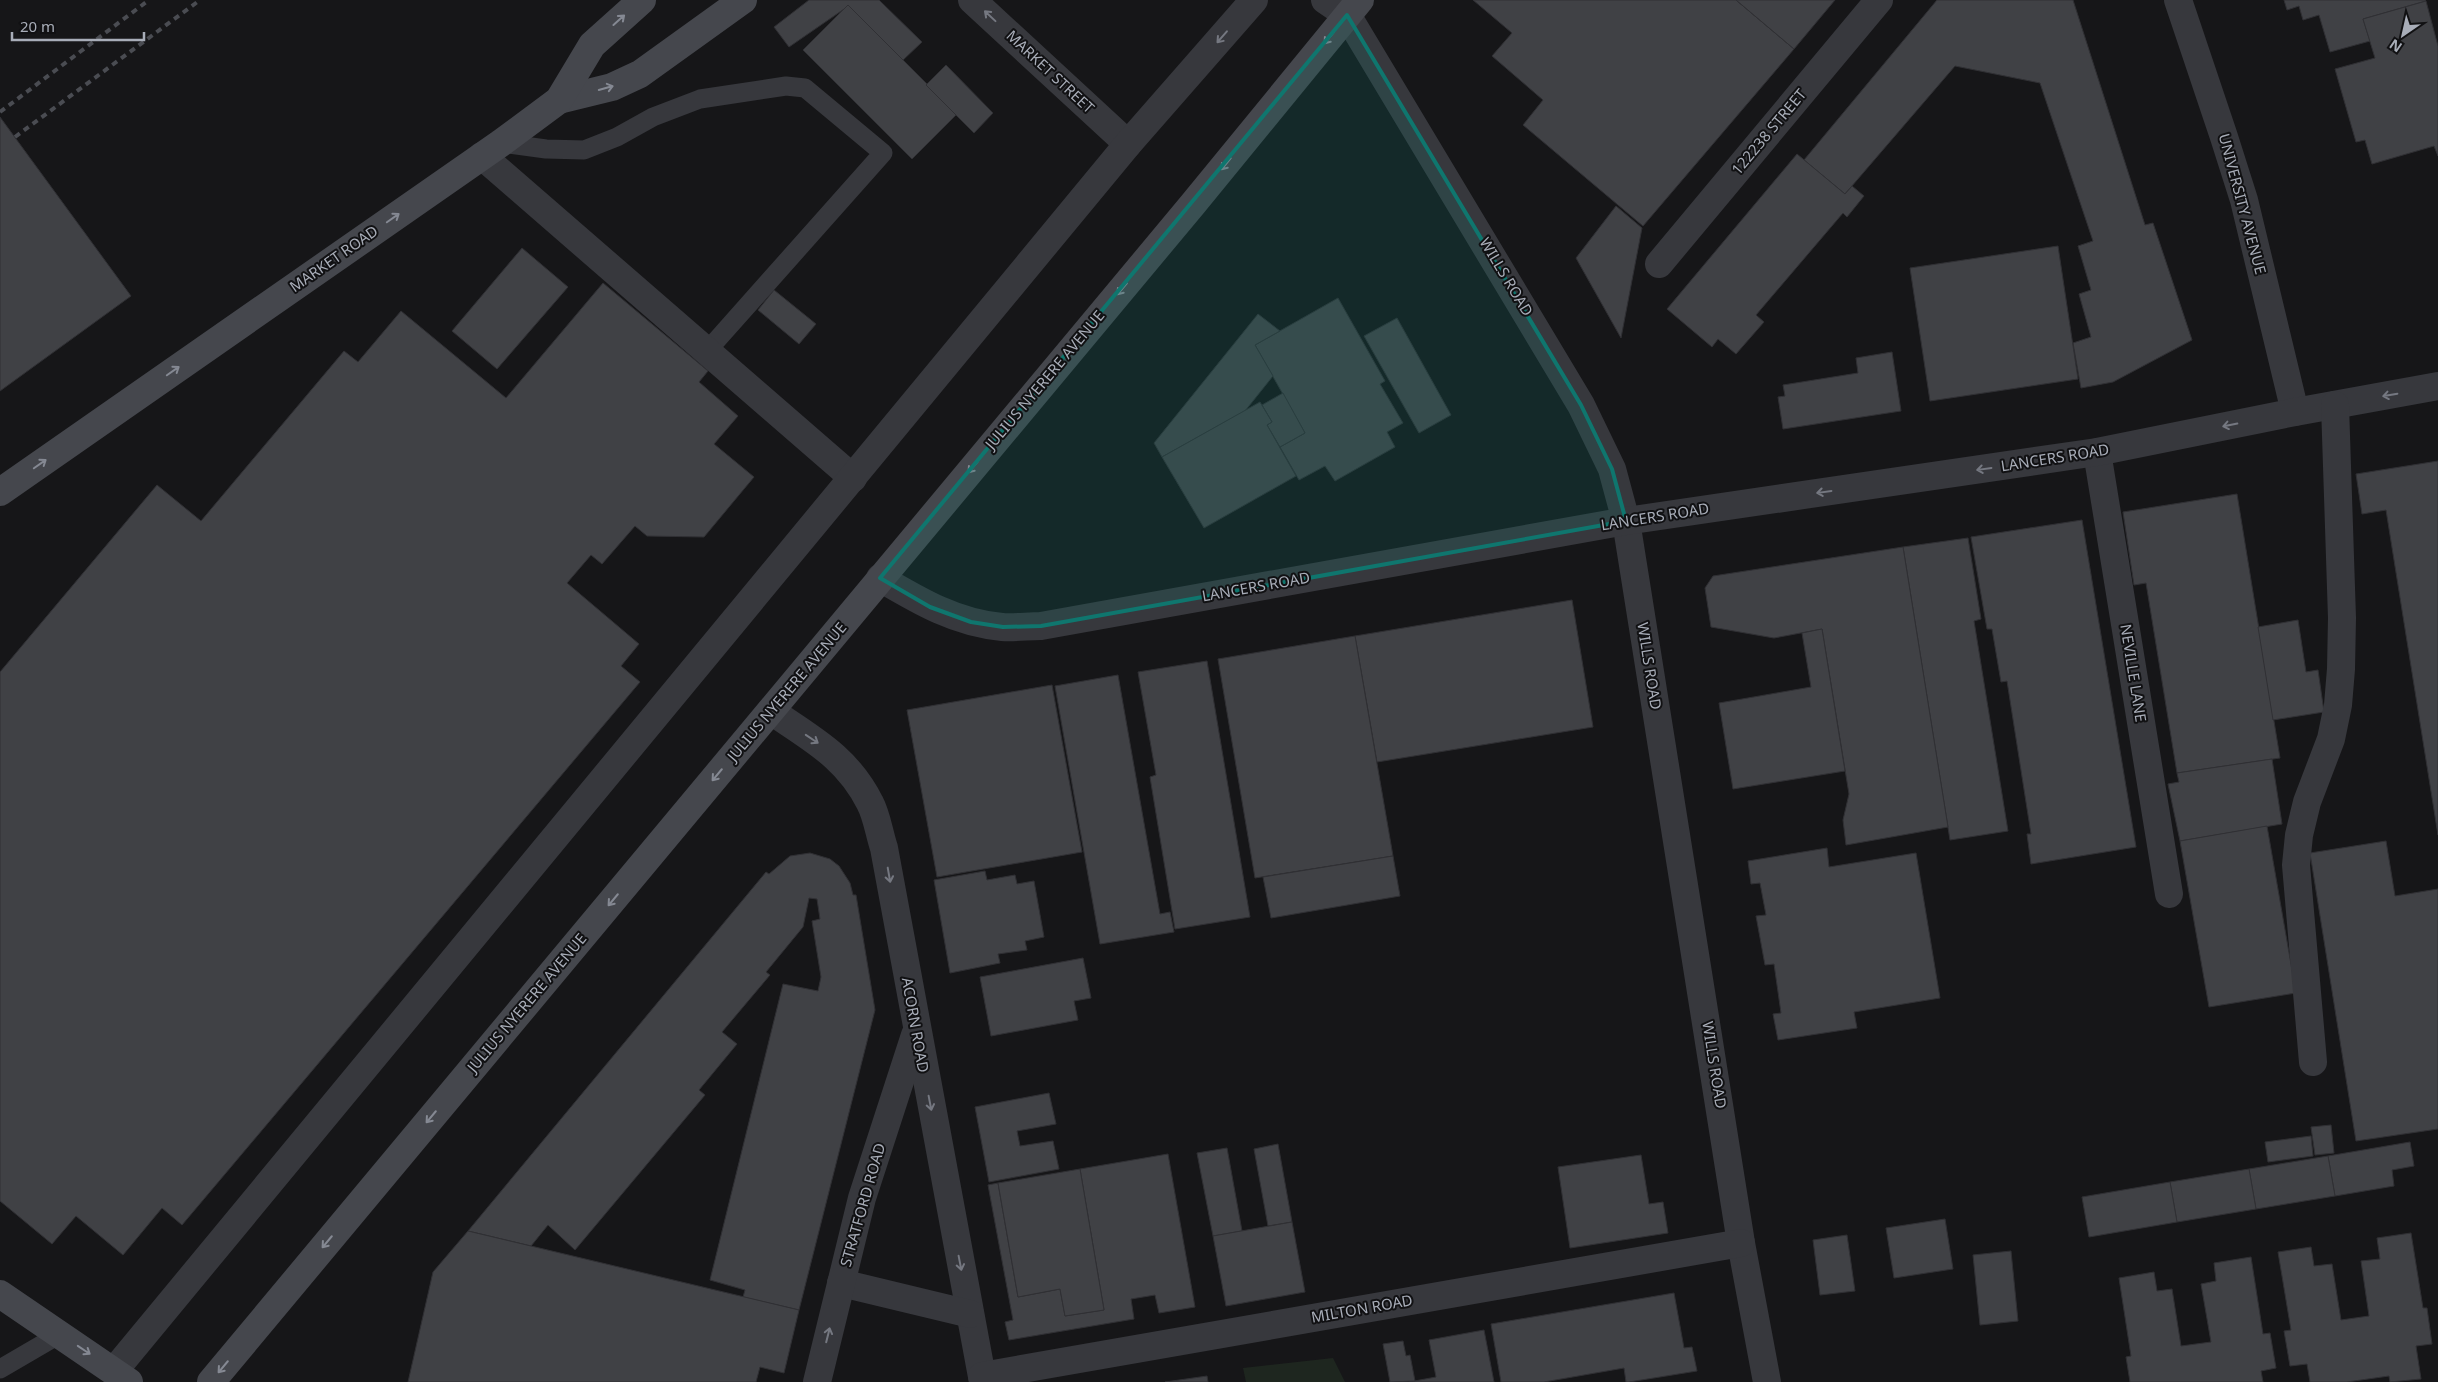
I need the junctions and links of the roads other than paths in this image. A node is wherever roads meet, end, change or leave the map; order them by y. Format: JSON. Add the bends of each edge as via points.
{"nodes":[{"id":1,"x":642,"y":0,"type":"edge"},
{"id":2,"x":743,"y":0,"type":"edge"},
{"id":3,"x":972,"y":0,"type":"edge"},
{"id":4,"x":1254,"y":0,"type":"edge"},
{"id":5,"x":1879,"y":0,"type":"edge"},
{"id":6,"x":2178,"y":0,"type":"edge"},
{"id":7,"x":1344,"y":5,"type":"edge"},
{"id":8,"x":559,"y":100,"type":"junction"},
{"id":9,"x":1128,"y":144,"type":"junction"},
{"id":10,"x":491,"y":150,"type":"junction"},
{"id":11,"x":1659,"y":264,"type":"dead end"},
{"id":12,"x":708,"y":351,"type":"junction"},
{"id":13,"x":2438,"y":386,"type":"edge"},
{"id":14,"x":2335,"y":405,"type":"junction"},
{"id":15,"x":2295,"y":412,"type":"junction"},
{"id":16,"x":2097,"y":452,"type":"junction"},
{"id":17,"x":853,"y":478,"type":"junction"},
{"id":18,"x":0,"y":492,"type":"edge"},
{"id":19,"x":1626,"y":521,"type":"junction"},
{"id":20,"x":880,"y":578,"type":"junction"},
{"id":21,"x":771,"y":711,"type":"junction"},
{"id":22,"x":2169,"y":894,"type":"dead end"},
{"id":23,"x":916,"y":1031,"type":"junction"},
{"id":24,"x":2312,"y":1062,"type":"dead end"},
{"id":25,"x":1741,"y":1243,"type":"junction"},
{"id":26,"x":841,"y":1283,"type":"junction"},
{"id":27,"x":0,"y":1294,"type":"edge"},
{"id":28,"x":970,"y":1314,"type":"junction"},
{"id":29,"x":60,"y":1334,"type":"junction"},
{"id":30,"x":0,"y":1369,"type":"edge"},
{"id":31,"x":122,"y":1376,"type":"edge"},
{"id":32,"x":982,"y":1379,"type":"edge"},
{"id":33,"x":211,"y":1382,"type":"edge"},
{"id":34,"x":817,"y":1382,"type":"edge"},
{"id":35,"x":1767,"y":1382,"type":"edge"}],
"edges":[{"from":8,"to":1,"type":"main road","name":"MARKET ROAD","one_way":true,"via":[[592,45]]},
{"from":8,"to":2,"type":"main road","one_way":true,"via":[[612,87],[640,74]]},
{"from":9,"to":3,"type":"street","name":"MARKET STREET","one_way":true},
{"from":4,"to":9,"type":"street","one_way":true},
{"from":5,"to":11,"type":"street","name":"122238 STREET"},
{"from":6,"to":15,"type":"street","name":"UNIVERSITY AVENUE","via":[[2244,200]]},
{"from":7,"to":19,"type":"street","name":"WILLS ROAD","via":[[1581,405],[1612,469]]},
{"from":7,"to":20,"type":"main road","name":"JULIUS NYERERE AVENUE","one_way":true,"via":[[1193,204]]},
{"from":8,"to":10,"type":"main road","name":"MARKET ROAD"},
{"from":9,"to":17,"type":"street"},
{"from":10,"to":12,"type":"street"},
{"from":10,"to":12,"type":"lane","via":[[584,150],[700,99],[786,86],[805,88],[883,152]]},
{"from":18,"to":10,"type":"main road","name":"MARKET ROAD","one_way":true},
{"from":12,"to":17,"type":"street"},
{"from":13,"to":14,"type":"street","name":"LANCERS ROAD","one_way":true},
{"from":14,"to":15,"type":"street","name":"LANCERS ROAD"},
{"from":14,"to":24,"type":"street","via":[[2342,618],[2340,678],[2331,739],[2307,802],[2296,866]]},
{"from":15,"to":16,"type":"street","name":"LANCERS ROAD","one_way":true},
{"from":16,"to":19,"type":"street","name":"LANCERS ROAD","one_way":true},
{"from":16,"to":22,"type":"street","name":"NEVILLE LANE"},
{"from":17,"to":31,"type":"street"},
{"from":19,"to":20,"type":"street","name":"LANCERS ROAD","via":[[1041,626],[1003,627],[971,622],[930,607]]},
{"from":19,"to":25,"type":"street","name":"WILLS ROAD"},
{"from":20,"to":21,"type":"main road","name":"JULIUS NYERERE AVENUE"},
{"from":21,"to":23,"type":"street","name":"ACORN ROAD","one_way":true,"via":[[819,743],[848,768],[870,804],[884,848]]},
{"from":21,"to":33,"type":"main road","name":"JULIUS NYERERE AVENUE","one_way":true},
{"from":23,"to":26,"type":"street","name":"STRATFORD ROAD","via":[[862,1198]]},
{"from":23,"to":28,"type":"street","name":"ACORN ROAD","one_way":true},
{"from":25,"to":32,"type":"street","name":"MILTON ROAD"},
{"from":25,"to":35,"type":"street","name":"WILLS ROAD"},
{"from":26,"to":28,"type":"street"},
{"from":34,"to":26,"type":"street","name":"STRATFORD ROAD","one_way":true},
{"from":27,"to":29,"type":"main road"},
{"from":28,"to":32,"type":"street","name":"ACORN ROAD"},
{"from":29,"to":30,"type":"lane"},
{"from":29,"to":31,"type":"main road","one_way":true}]}
